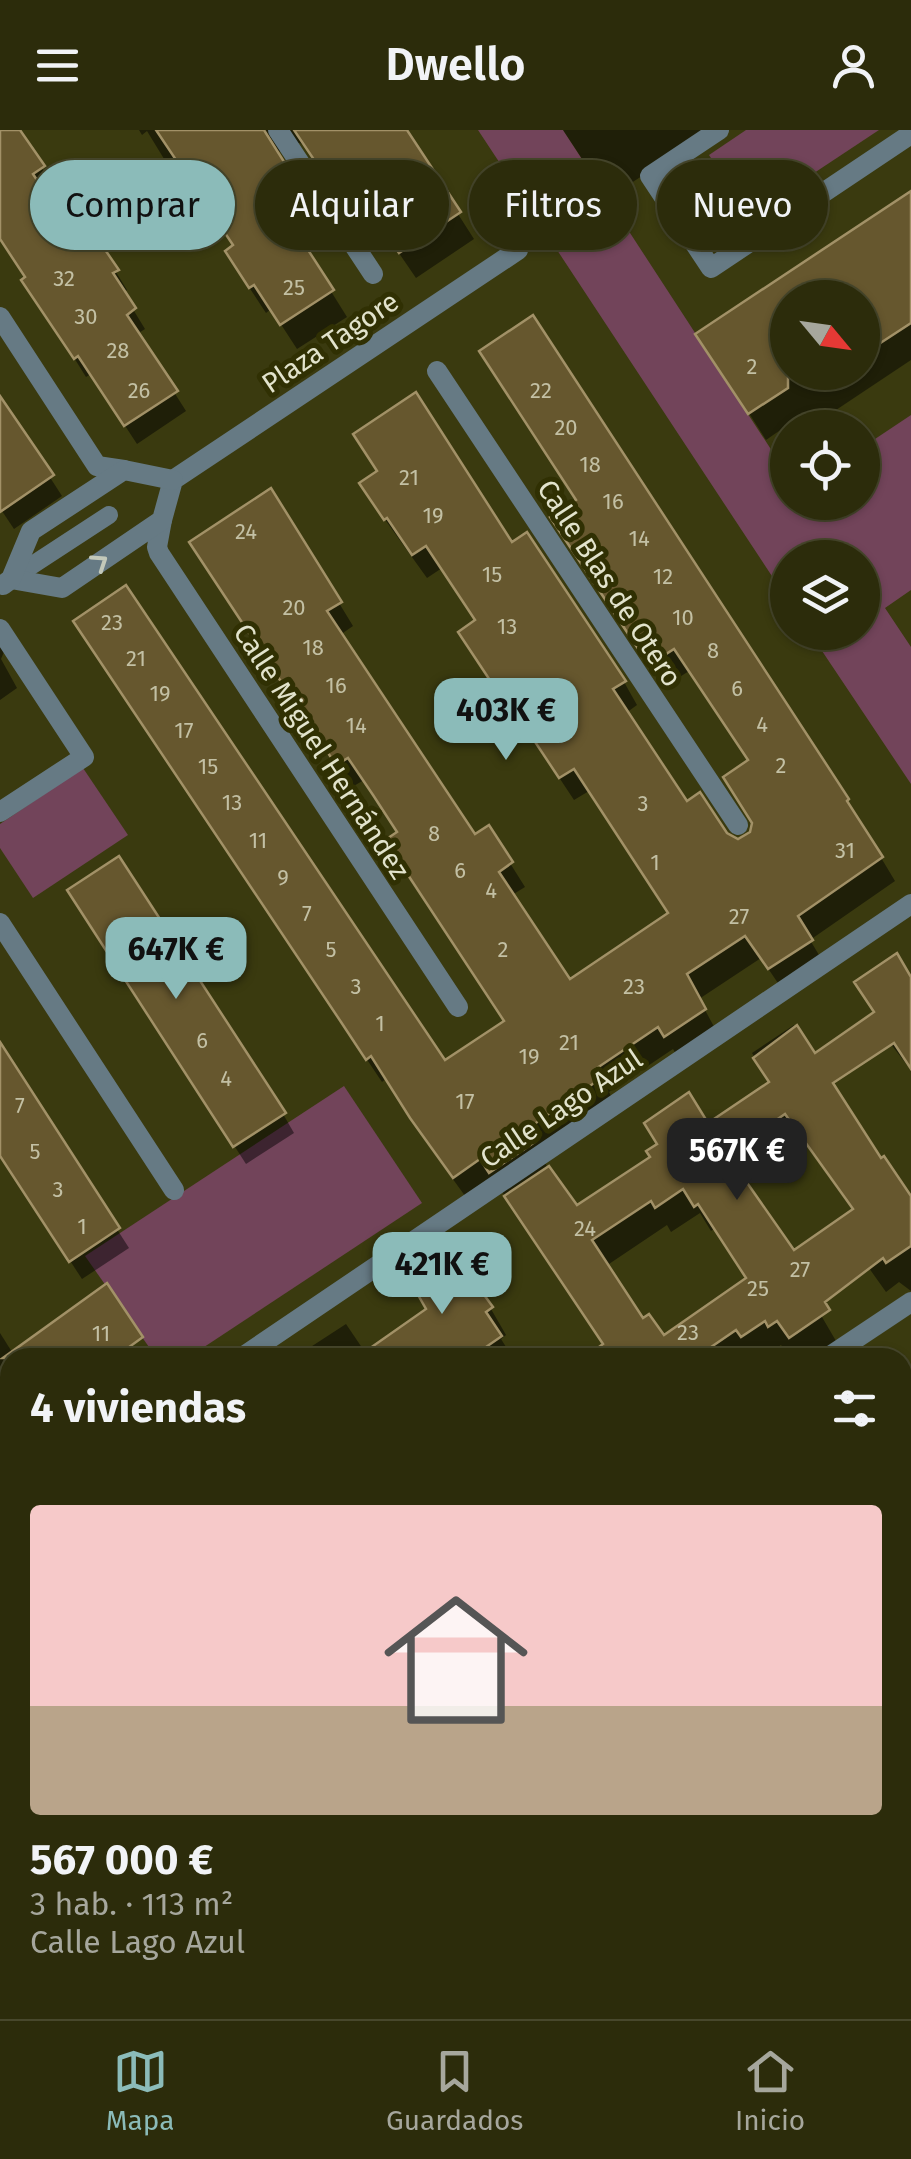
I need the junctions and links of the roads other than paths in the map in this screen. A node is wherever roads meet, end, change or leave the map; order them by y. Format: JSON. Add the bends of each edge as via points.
{"nodes":[{"id":1,"x":278,"y":130,"type":"edge"},
{"id":2,"x":719,"y":130,"type":"edge"},
{"id":3,"x":911,"y":134,"type":"edge"},
{"id":4,"x":518,"y":250,"type":"dead end"},
{"id":5,"x":373,"y":274,"type":"dead end"},
{"id":6,"x":0,"y":316,"type":"edge"},
{"id":7,"x":436,"y":371,"type":"dead end"},
{"id":8,"x":124,"y":470,"type":"junction"},
{"id":9,"x":173,"y":480,"type":"junction"},
{"id":10,"x":109,"y":515,"type":"dead end"},
{"id":11,"x":162,"y":520,"type":"junction"},
{"id":12,"x":6,"y":583,"type":"edge"},
{"id":13,"x":0,"y":630,"type":"edge"},
{"id":14,"x":0,"y":812,"type":"edge"},
{"id":15,"x":738,"y":826,"type":"dead end"},
{"id":16,"x":911,"y":904,"type":"edge"},
{"id":17,"x":0,"y":923,"type":"edge"},
{"id":18,"x":458,"y":1007,"type":"dead end"},
{"id":19,"x":174,"y":1190,"type":"dead end"},
{"id":20,"x":911,"y":1302,"type":"edge"},
{"id":21,"x":256,"y":1348,"type":"edge"},
{"id":22,"x":842,"y":1348,"type":"edge"}],
"edges":[{"from":1,"to":5,"type":"street"},
{"from":2,"to":3,"type":"street","via":[[650,176],[711,268]]},
{"from":4,"to":9,"type":"street","name":"Plaza Tagore"},
{"from":6,"to":8,"type":"street","via":[[97,466]]},
{"from":7,"to":15,"type":"street","name":"Calle Blas de Otero"},
{"from":8,"to":9,"type":"street"},
{"from":8,"to":12,"type":"street","via":[[30,531]]},
{"from":9,"to":11,"type":"street"},
{"from":10,"to":12,"type":"lane"},
{"from":12,"to":11,"type":"street","one_way":true,"via":[[62,588]]},
{"from":11,"to":18,"type":"street","name":"Calle Miguel Hernández","via":[[159,553]]},
{"from":13,"to":14,"type":"street","via":[[84,757]]},
{"from":16,"to":21,"type":"street","name":"Calle Lago Azul"},
{"from":17,"to":19,"type":"street"},
{"from":20,"to":22,"type":"street"}]}
